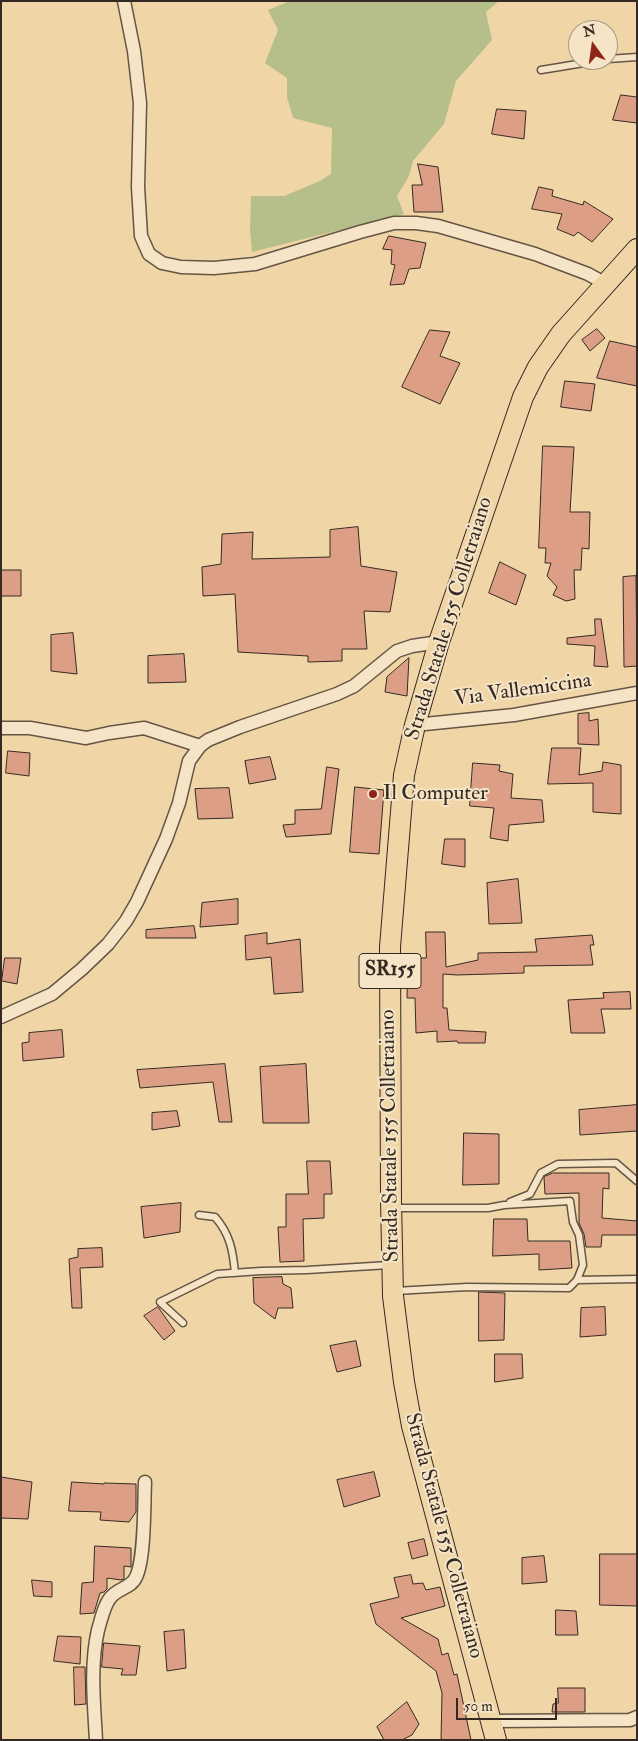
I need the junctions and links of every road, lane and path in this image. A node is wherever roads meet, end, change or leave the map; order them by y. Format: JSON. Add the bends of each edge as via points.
{"nodes":[{"id":1,"x":124,"y":1,"type":"edge"},
{"id":2,"x":637,"y":57,"type":"edge"},
{"id":3,"x":618,"y":58,"type":"edge"},
{"id":4,"x":568,"y":66,"type":"edge"},
{"id":5,"x":541,"y":70,"type":"dead end"},
{"id":6,"x":637,"y":249,"type":"edge"},
{"id":7,"x":606,"y":284,"type":"junction"},
{"id":8,"x":439,"y":642,"type":"junction"},
{"id":9,"x":637,"y":693,"type":"edge"},
{"id":10,"x":415,"y":725,"type":"junction"},
{"id":11,"x":1,"y":728,"type":"edge"},
{"id":12,"x":200,"y":746,"type":"junction"},
{"id":13,"x":1,"y":1017,"type":"edge"},
{"id":14,"x":637,"y":1181,"type":"edge"},
{"id":15,"x":504,"y":1205,"type":"junction"},
{"id":16,"x":392,"y":1208,"type":"junction"},
{"id":17,"x":200,"y":1215,"type":"dead end"},
{"id":18,"x":393,"y":1264,"type":"junction"},
{"id":19,"x":235,"y":1273,"type":"junction"},
{"id":20,"x":637,"y":1279,"type":"edge"},
{"id":21,"x":577,"y":1280,"type":"junction"},
{"id":22,"x":393,"y":1292,"type":"junction"},
{"id":23,"x":183,"y":1323,"type":"dead end"},
{"id":24,"x":145,"y":1482,"type":"dead end"},
{"id":25,"x":637,"y":1717,"type":"edge"},
{"id":26,"x":494,"y":1731,"type":"edge"},
{"id":27,"x":96,"y":1740,"type":"edge"}],
"edges":[{"from":1,"to":7,"type":"street","via":[[140,103],[138,187],[141,236],[149,254],[162,263],[214,268],[255,264],[385,225],[416,223],[438,226],[535,254]]},
{"from":2,"to":3,"type":"lane"},
{"from":4,"to":5,"type":"lane"},
{"from":6,"to":7,"type":"main road","name":"Strada Statale 155 Colletraiano","number":"SR155"},
{"from":7,"to":8,"type":"main road","name":"Strada Statale 155 Colletraiano","number":"SR155","via":[[561,334],[522,397]]},
{"from":8,"to":10,"type":"main road","name":"Strada Statale 155 Colletraiano","number":"SR155"},
{"from":8,"to":12,"type":"street","via":[[397,651],[354,686],[224,733]]},
{"from":9,"to":10,"type":"street","name":"Via Vallemiccina","via":[[514,715]]},
{"from":10,"to":16,"type":"main road","name":"Strada Statale 155 Colletraiano","number":"SR155","via":[[404,775],[390,947]]},
{"from":11,"to":12,"type":"street","via":[[30,728],[86,738],[144,728]]},
{"from":12,"to":13,"type":"street","via":[[189,762],[166,840],[126,921],[108,944],[52,994]]},
{"from":14,"to":15,"type":"lane","via":[[616,1163],[558,1164],[541,1174],[530,1194]]},
{"from":15,"to":16,"type":"lane","via":[[488,1208]]},
{"from":15,"to":21,"type":"lane","via":[[570,1201],[583,1265]]},
{"from":16,"to":18,"type":"main road","name":"Strada Statale 155 Colletraiano","number":"SR155"},
{"from":17,"to":19,"type":"lane","via":[[215,1217],[226,1232],[233,1250]]},
{"from":18,"to":19,"type":"lane"},
{"from":18,"to":22,"type":"main road","name":"Strada Statale 155 Colletraiano","number":"SR155"},
{"from":19,"to":23,"type":"lane","via":[[217,1274],[160,1302]]},
{"from":20,"to":21,"type":"lane"},
{"from":21,"to":22,"type":"lane","via":[[569,1288],[467,1287]]},
{"from":22,"to":26,"type":"main road","name":"Strada Statale 155 Colletraiano","number":"SR155","via":[[412,1426]]},
{"from":24,"to":27,"type":"street","via":[[140,1567],[127,1587],[109,1599],[98,1629],[94,1655]]},
{"from":25,"to":26,"type":"street"}]}
